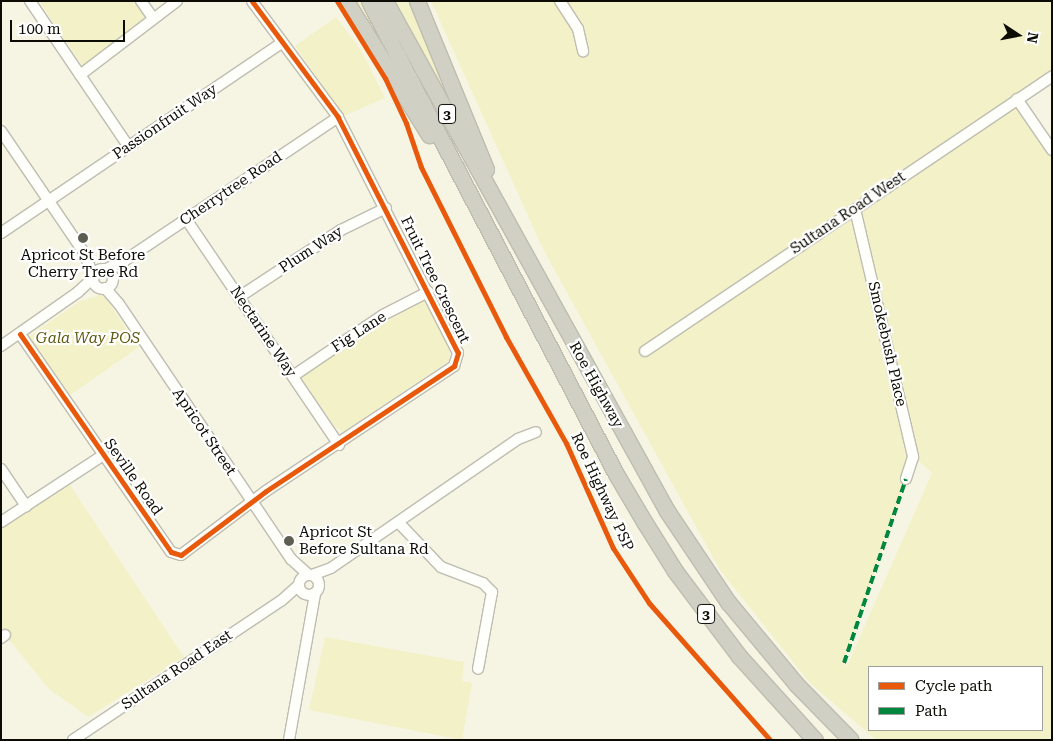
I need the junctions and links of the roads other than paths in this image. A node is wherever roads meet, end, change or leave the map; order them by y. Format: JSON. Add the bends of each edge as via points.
{"nodes":[{"id":1,"x":30,"y":1,"type":"edge"},
{"id":2,"x":141,"y":1,"type":"edge"},
{"id":3,"x":177,"y":1,"type":"edge"},
{"id":4,"x":252,"y":1,"type":"edge"},
{"id":5,"x":346,"y":1,"type":"edge"},
{"id":6,"x":369,"y":1,"type":"edge"},
{"id":7,"x":385,"y":1,"type":"edge"},
{"id":8,"x":417,"y":1,"type":"edge"},
{"id":9,"x":560,"y":1,"type":"edge"},
{"id":10,"x":153,"y":18,"type":"junction"},
{"id":11,"x":282,"y":43,"type":"junction"},
{"id":12,"x":583,"y":51,"type":"dead end"},
{"id":13,"x":80,"y":75,"type":"junction"},
{"id":14,"x":1052,"y":76,"type":"edge"},
{"id":15,"x":1018,"y":99,"type":"junction"},
{"id":16,"x":338,"y":117,"type":"junction"},
{"id":17,"x":1,"y":131,"type":"edge"},
{"id":18,"x":129,"y":147,"type":"junction"},
{"id":19,"x":1052,"y":150,"type":"edge"},
{"id":20,"x":48,"y":201,"type":"junction"},
{"id":21,"x":386,"y":208,"type":"junction"},
{"id":22,"x":855,"y":208,"type":"junction"},
{"id":23,"x":480,"y":214,"type":"junction"},
{"id":24,"x":186,"y":219,"type":"junction"},
{"id":25,"x":508,"y":226,"type":"junction"},
{"id":26,"x":1,"y":233,"type":"edge"},
{"id":27,"x":102,"y":278,"type":"junction"},
{"id":28,"x":428,"y":292,"type":"junction"},
{"id":29,"x":239,"y":297,"type":"junction"},
{"id":30,"x":20,"y":334,"type":"junction"},
{"id":31,"x":1,"y":346,"type":"edge"},
{"id":32,"x":645,"y":351,"type":"dead end"},
{"id":33,"x":292,"y":376,"type":"junction"},
{"id":34,"x":536,"y":432,"type":"dead end"},
{"id":35,"x":339,"y":445,"type":"junction"},
{"id":36,"x":102,"y":456,"type":"junction"},
{"id":37,"x":1,"y":469,"type":"edge"},
{"id":38,"x":906,"y":479,"type":"dead end"},
{"id":39,"x":252,"y":504,"type":"junction"},
{"id":40,"x":26,"y":506,"type":"junction"},
{"id":41,"x":1,"y":522,"type":"edge"},
{"id":42,"x":399,"y":523,"type":"junction"},
{"id":43,"x":291,"y":559,"type":"junction"},
{"id":44,"x":331,"y":568,"type":"junction"},
{"id":45,"x":310,"y":575,"type":"junction"},
{"id":46,"x":307,"y":589,"type":"junction"},
{"id":47,"x":478,"y":669,"type":"dead end"},
{"id":48,"x":73,"y":740,"type":"edge"},
{"id":49,"x":289,"y":740,"type":"edge"},
{"id":50,"x":815,"y":740,"type":"edge"},
{"id":51,"x":851,"y":740,"type":"edge"}],
"edges":[{"from":1,"to":13,"type":"street"},
{"from":2,"to":10,"type":"street"},
{"from":3,"to":10,"type":"street"},
{"from":4,"to":11,"type":"street","name":"Fruit Tree Crescent"},
{"from":5,"to":23,"type":"highway"},
{"from":6,"to":23,"type":"highway","name":"Roe Highway","number":"3"},
{"from":7,"to":25,"type":"highway","name":"Roe Highway","number":"3"},
{"from":8,"to":25,"type":"highway"},
{"from":9,"to":12,"type":"street","via":[[578,30]]},
{"from":10,"to":13,"type":"street","via":[[120,48]]},
{"from":11,"to":16,"type":"street","name":"Fruit Tree Crescent"},
{"from":11,"to":18,"type":"street","name":"Passionfruit Way"},
{"from":13,"to":18,"type":"street"},
{"from":14,"to":15,"type":"street","name":"Sultana Road West"},
{"from":15,"to":19,"type":"street"},
{"from":15,"to":22,"type":"street","name":"Sultana Road West"},
{"from":16,"to":21,"type":"street","name":"Fruit Tree Crescent"},
{"from":16,"to":24,"type":"street","name":"Cherrytree Road"},
{"from":17,"to":20,"type":"street","name":"Apricot Street"},
{"from":18,"to":20,"type":"street","name":"Passionfruit Way"},
{"from":20,"to":26,"type":"street","name":"Passionfruit Way"},
{"from":20,"to":27,"type":"street","name":"Apricot Street"},
{"from":21,"to":28,"type":"street","name":"Fruit Tree Crescent"},
{"from":21,"to":29,"type":"street","name":"Plum Way","via":[[341,230]]},
{"from":22,"to":32,"type":"street","name":"Sultana Road West"},
{"from":22,"to":38,"type":"street","name":"Smokebush Place","via":[[913,456]]},
{"from":23,"to":50,"type":"highway","name":"Roe Highway","number":"3","via":[[616,474],[675,571],[739,656]]},
{"from":24,"to":27,"type":"street","name":"Cherrytree Road"},
{"from":24,"to":29,"type":"street","name":"Nectarine Way"},
{"from":25,"to":51,"type":"highway","name":"Roe Highway","number":"3","via":[[630,446],[697,557],[728,602],[790,677]]},
{"from":27,"to":30,"type":"street","name":"Cherrytree Road"},
{"from":27,"to":39,"type":"street","name":"Apricot Street"},
{"from":28,"to":33,"type":"street","name":"Fig Lane","via":[[383,315]]},
{"from":28,"to":35,"type":"street","name":"Fruit Tree Crescent","via":[[458,353],[454,366]]},
{"from":29,"to":33,"type":"street","name":"Nectarine Way"},
{"from":30,"to":31,"type":"street","name":"Cherrytree Road"},
{"from":30,"to":36,"type":"street","name":"Seville Road"},
{"from":33,"to":35,"type":"street","name":"Nectarine Way"},
{"from":34,"to":42,"type":"street","via":[[518,438]]},
{"from":35,"to":39,"type":"street","name":"Fruit Tree Crescent","via":[[266,491]]},
{"from":36,"to":39,"type":"street","name":"Seville Road","via":[[171,552],[181,555]]},
{"from":36,"to":40,"type":"street"},
{"from":37,"to":40,"type":"street"},
{"from":39,"to":43,"type":"street","name":"Apricot Street"},
{"from":40,"to":41,"type":"street"},
{"from":42,"to":44,"type":"street"},
{"from":42,"to":47,"type":"street","via":[[441,567],[483,583],[492,592]]},
{"from":43,"to":45,"type":"street","name":"Apricot Street"},
{"from":43,"to":46,"type":"street","name":"Apricot Street"},
{"from":44,"to":45,"type":"street"},
{"from":44,"to":46,"type":"street"},
{"from":45,"to":46,"type":"street","name":"Sultana Road East"},
{"from":46,"to":48,"type":"street","name":"Sultana Road East","via":[[281,601]]},
{"from":46,"to":49,"type":"street","via":[[314,611]]}]}
